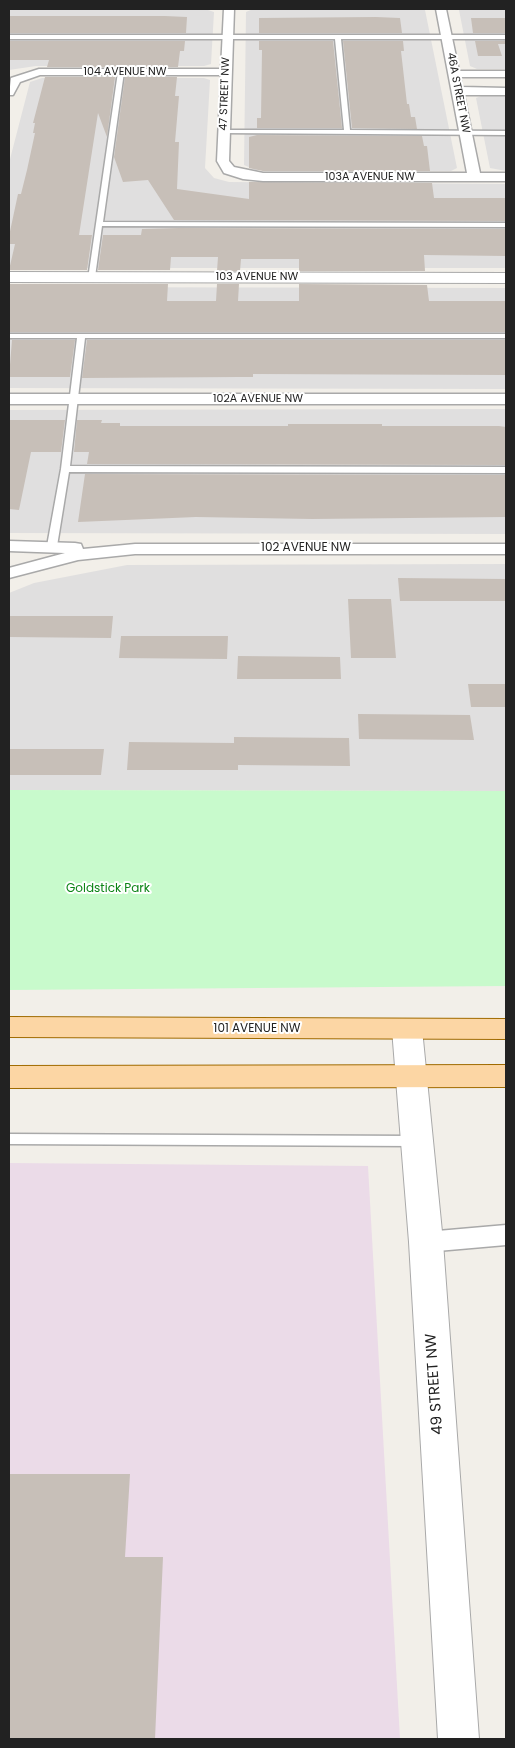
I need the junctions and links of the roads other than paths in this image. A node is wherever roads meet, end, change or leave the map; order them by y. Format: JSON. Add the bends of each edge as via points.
{"nodes":[{"id":1,"x":229,"y":9,"type":"edge"},
{"id":2,"x":441,"y":9,"type":"edge"},
{"id":3,"x":9,"y":37,"type":"edge"},
{"id":4,"x":228,"y":37,"type":"junction"},
{"id":5,"x":338,"y":37,"type":"junction"},
{"id":6,"x":446,"y":37,"type":"junction"},
{"id":7,"x":506,"y":37,"type":"edge"},
{"id":8,"x":121,"y":72,"type":"junction"},
{"id":9,"x":227,"y":72,"type":"junction"},
{"id":10,"x":454,"y":74,"type":"junction"},
{"id":11,"x":506,"y":74,"type":"edge"},
{"id":12,"x":458,"y":91,"type":"junction"},
{"id":13,"x":506,"y":91,"type":"edge"},
{"id":14,"x":9,"y":92,"type":"edge"},
{"id":15,"x":224,"y":132,"type":"junction"},
{"id":16,"x":347,"y":132,"type":"junction"},
{"id":17,"x":466,"y":133,"type":"junction"},
{"id":18,"x":506,"y":133,"type":"edge"},
{"id":19,"x":235,"y":173,"type":"joint"},
{"id":20,"x":474,"y":177,"type":"junction"},
{"id":21,"x":506,"y":177,"type":"edge"},
{"id":22,"x":99,"y":224,"type":"junction"},
{"id":23,"x":506,"y":225,"type":"edge"},
{"id":24,"x":9,"y":277,"type":"edge"},
{"id":25,"x":91,"y":277,"type":"junction"},
{"id":26,"x":506,"y":278,"type":"edge"},
{"id":27,"x":9,"y":336,"type":"edge"},
{"id":28,"x":81,"y":336,"type":"junction"},
{"id":29,"x":506,"y":336,"type":"edge"},
{"id":30,"x":9,"y":399,"type":"edge"},
{"id":31,"x":73,"y":399,"type":"junction"},
{"id":32,"x":506,"y":399,"type":"edge"},
{"id":33,"x":65,"y":469,"type":"junction"},
{"id":34,"x":506,"y":470,"type":"edge"},
{"id":35,"x":9,"y":546,"type":"edge"},
{"id":36,"x":52,"y":546,"type":"junction"},
{"id":37,"x":506,"y":549,"type":"edge"},
{"id":38,"x":106,"y":551,"type":"junction"},
{"id":39,"x":9,"y":573,"type":"edge"},
{"id":40,"x":9,"y":1027,"type":"edge"},
{"id":41,"x":407,"y":1029,"type":"junction"},
{"id":42,"x":506,"y":1030,"type":"edge"},
{"id":43,"x":410,"y":1076,"type":"junction"},
{"id":44,"x":506,"y":1076,"type":"edge"},
{"id":45,"x":9,"y":1077,"type":"edge"},
{"id":46,"x":9,"y":1139,"type":"edge"},
{"id":47,"x":416,"y":1141,"type":"junction"},
{"id":48,"x":506,"y":1235,"type":"edge"},
{"id":49,"x":426,"y":1242,"type":"junction"},
{"id":50,"x":459,"y":1739,"type":"edge"}],
"edges":[{"from":1,"to":4,"type":"street","name":"47 STREET NW"},
{"from":2,"to":6,"type":"street","name":"46A STREET NW"},
{"from":3,"to":4,"type":"lane"},
{"from":4,"to":5,"type":"lane"},
{"from":4,"to":9,"type":"street","name":"47 STREET NW"},
{"from":5,"to":6,"type":"lane"},
{"from":5,"to":16,"type":"lane"},
{"from":6,"to":7,"type":"lane"},
{"from":6,"to":10,"type":"street","name":"46A STREET NW"},
{"from":8,"to":9,"type":"street","name":"104 AVENUE NW"},
{"from":8,"to":14,"type":"street","name":"104 AVENUE NW","via":[[39,72],[12,82]]},
{"from":8,"to":22,"type":"lane"},
{"from":9,"to":15,"type":"street","name":"47 STREET NW"},
{"from":10,"to":11,"type":"street"},
{"from":10,"to":12,"type":"street","name":"46A STREET NW"},
{"from":12,"to":13,"type":"street"},
{"from":12,"to":17,"type":"street","name":"46A STREET NW"},
{"from":15,"to":16,"type":"lane"},
{"from":15,"to":19,"type":"street","name":"47 STREET NW","via":[[224,163]]},
{"from":16,"to":17,"type":"lane"},
{"from":17,"to":18,"type":"lane"},
{"from":17,"to":20,"type":"street","name":"46A STREET NW"},
{"from":19,"to":20,"type":"street","name":"103A AVENUE NW","via":[[263,177]]},
{"from":20,"to":21,"type":"street","name":"103A AVENUE NW"},
{"from":22,"to":23,"type":"lane"},
{"from":22,"to":25,"type":"lane"},
{"from":24,"to":25,"type":"street","name":"103 AVENUE NW"},
{"from":25,"to":26,"type":"street","name":"103 AVENUE NW"},
{"from":27,"to":28,"type":"lane"},
{"from":28,"to":29,"type":"lane"},
{"from":28,"to":31,"type":"lane"},
{"from":30,"to":31,"type":"street","name":"102A AVENUE NW"},
{"from":31,"to":32,"type":"street","name":"102A AVENUE NW"},
{"from":31,"to":33,"type":"lane"},
{"from":33,"to":34,"type":"lane"},
{"from":33,"to":36,"type":"lane"},
{"from":35,"to":36,"type":"street","name":"102 AVENUE NW"},
{"from":36,"to":38,"type":"street","name":"102 AVENUE NW"},
{"from":37,"to":38,"type":"street","name":"102 AVENUE NW","via":[[186,548]]},
{"from":38,"to":39,"type":"street","name":"102 AVENUE NW","via":[[54,559]]},
{"from":40,"to":41,"type":"main road","name":"101 AVENUE NW"},
{"from":41,"to":42,"type":"main road","name":"101 AVENUE NW"},
{"from":41,"to":43,"type":"street","name":"49 STREET NW"},
{"from":43,"to":44,"type":"main road"},
{"from":43,"to":45,"type":"main road"},
{"from":43,"to":47,"type":"street","name":"49 STREET NW"},
{"from":46,"to":47,"type":"lane"},
{"from":47,"to":49,"type":"street","name":"49 STREET NW"},
{"from":48,"to":49,"type":"street"},
{"from":49,"to":50,"type":"street","name":"49 STREET NW"}]}
